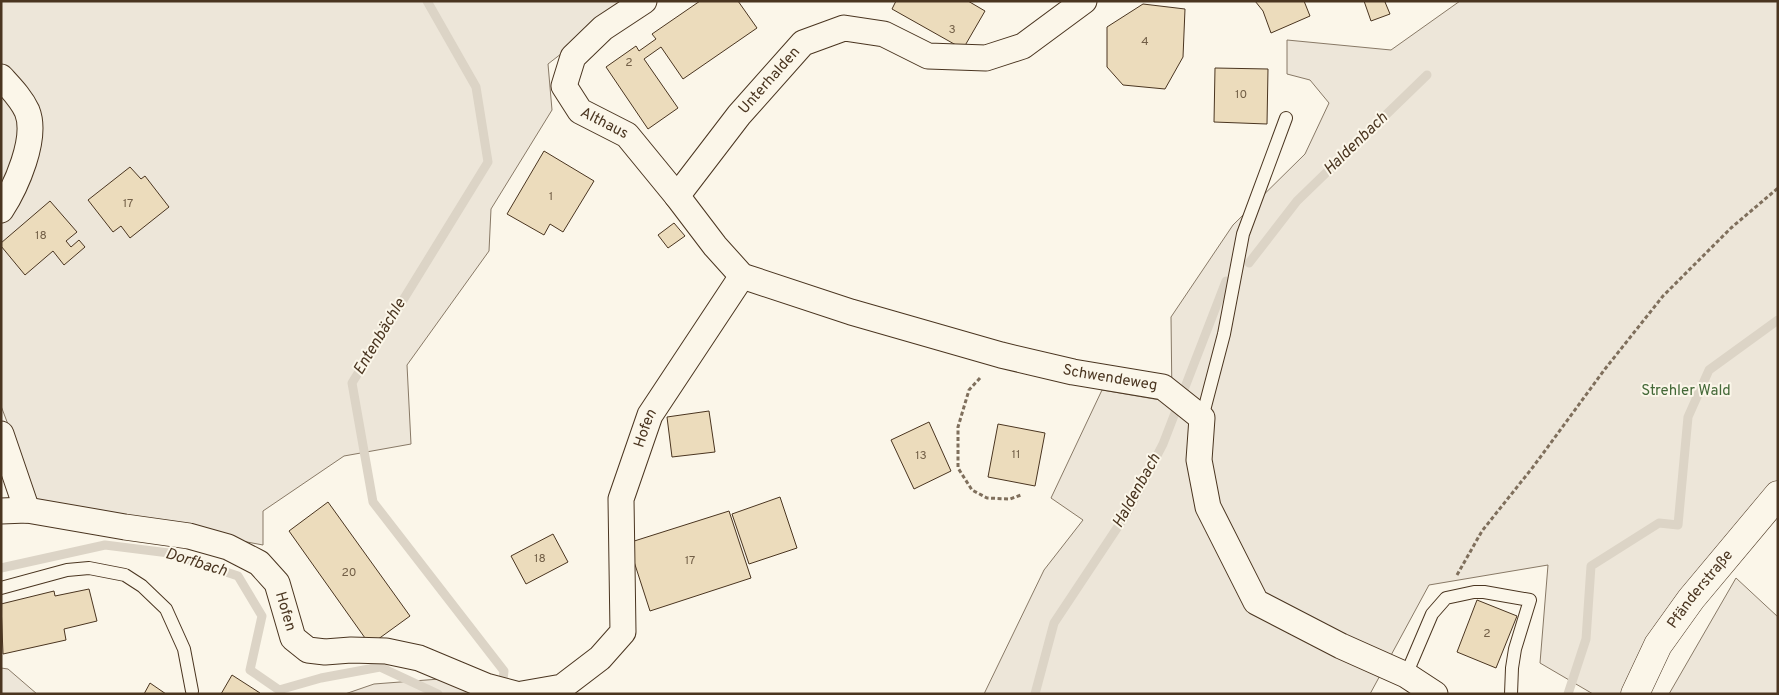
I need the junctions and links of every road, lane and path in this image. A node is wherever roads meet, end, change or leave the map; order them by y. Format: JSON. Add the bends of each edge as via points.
{"nodes":[{"id":1,"x":644,"y":1,"type":"edge"},
{"id":2,"x":1084,"y":1,"type":"edge"},
{"id":3,"x":1,"y":77,"type":"edge"},
{"id":4,"x":1286,"y":118,"type":"dead end"},
{"id":5,"x":1778,"y":188,"type":"edge"},
{"id":6,"x":677,"y":196,"type":"junction"},
{"id":7,"x":1,"y":210,"type":"edge"},
{"id":8,"x":742,"y":276,"type":"junction"},
{"id":9,"x":1001,"y":355,"type":"junction"},
{"id":10,"x":1202,"y":418,"type":"junction"},
{"id":11,"x":1,"y":434,"type":"edge"},
{"id":12,"x":1021,"y":494,"type":"dead end"},
{"id":13,"x":1778,"y":495,"type":"edge"},
{"id":14,"x":27,"y":510,"type":"junction"},
{"id":15,"x":1,"y":511,"type":"edge"},
{"id":16,"x":1,"y":588,"type":"edge"},
{"id":17,"x":1446,"y":598,"type":"junction"},
{"id":18,"x":1406,"y":675,"type":"junction"},
{"id":19,"x":192,"y":691,"type":"dead end"},
{"id":20,"x":516,"y":694,"type":"edge"},
{"id":21,"x":522,"y":694,"type":"edge"},
{"id":22,"x":1435,"y":694,"type":"edge"},
{"id":23,"x":1511,"y":694,"type":"edge"},
{"id":24,"x":1634,"y":694,"type":"edge"}],
"edges":[{"from":1,"to":6,"type":"street","name":"Althaus","via":[[603,28],[573,57],[564,86],[580,111],[627,136]]},
{"from":2,"to":6,"type":"street","name":"Unterhalden","via":[[1022,46],[986,58],[928,56],[884,34],[844,28],[803,43],[739,115]]},
{"from":3,"to":7,"type":"street","via":[[28,112],[31,131],[23,166]]},
{"from":4,"to":10,"type":"lane","via":[[1243,234],[1224,334]]},
{"from":5,"to":17,"type":"path","via":[[1731,228],[1657,304],[1482,531]]},
{"from":6,"to":8,"type":"street","name":"Althaus"},
{"from":8,"to":9,"type":"street","name":"Schwendeweg","via":[[851,312]]},
{"from":8,"to":21,"type":"street","name":"Hofen","via":[[650,415],[621,499],[623,632],[600,658],[562,687]]},
{"from":9,"to":10,"type":"street","name":"Schwendeweg","via":[[1074,372],[1163,387]]},
{"from":9,"to":12,"type":"path","via":[[969,390],[958,427],[958,468],[972,490],[987,498],[1010,499]]},
{"from":10,"to":18,"type":"street","via":[[1199,460],[1208,506],[1256,602],[1340,646]]},
{"from":11,"to":14,"type":"street"},
{"from":13,"to":24,"type":"street","name":"Pfänderstraße","via":[[1691,599],[1658,645]]},
{"from":14,"to":15,"type":"street","name":"Hofen"},
{"from":14,"to":20,"type":"street","name":"Hofen","via":[[189,536],[228,547],[259,564],[277,583],[293,638],[308,650],[386,651],[419,658],[486,686]]},
{"from":16,"to":19,"type":"lane","via":[[67,570],[89,568],[125,575],[166,609],[184,649]]},
{"from":17,"to":18,"type":"lane","via":[[1432,614]]},
{"from":17,"to":23,"type":"lane","via":[[1484,592],[1530,600],[1515,649]]},
{"from":18,"to":22,"type":"street"}]}
